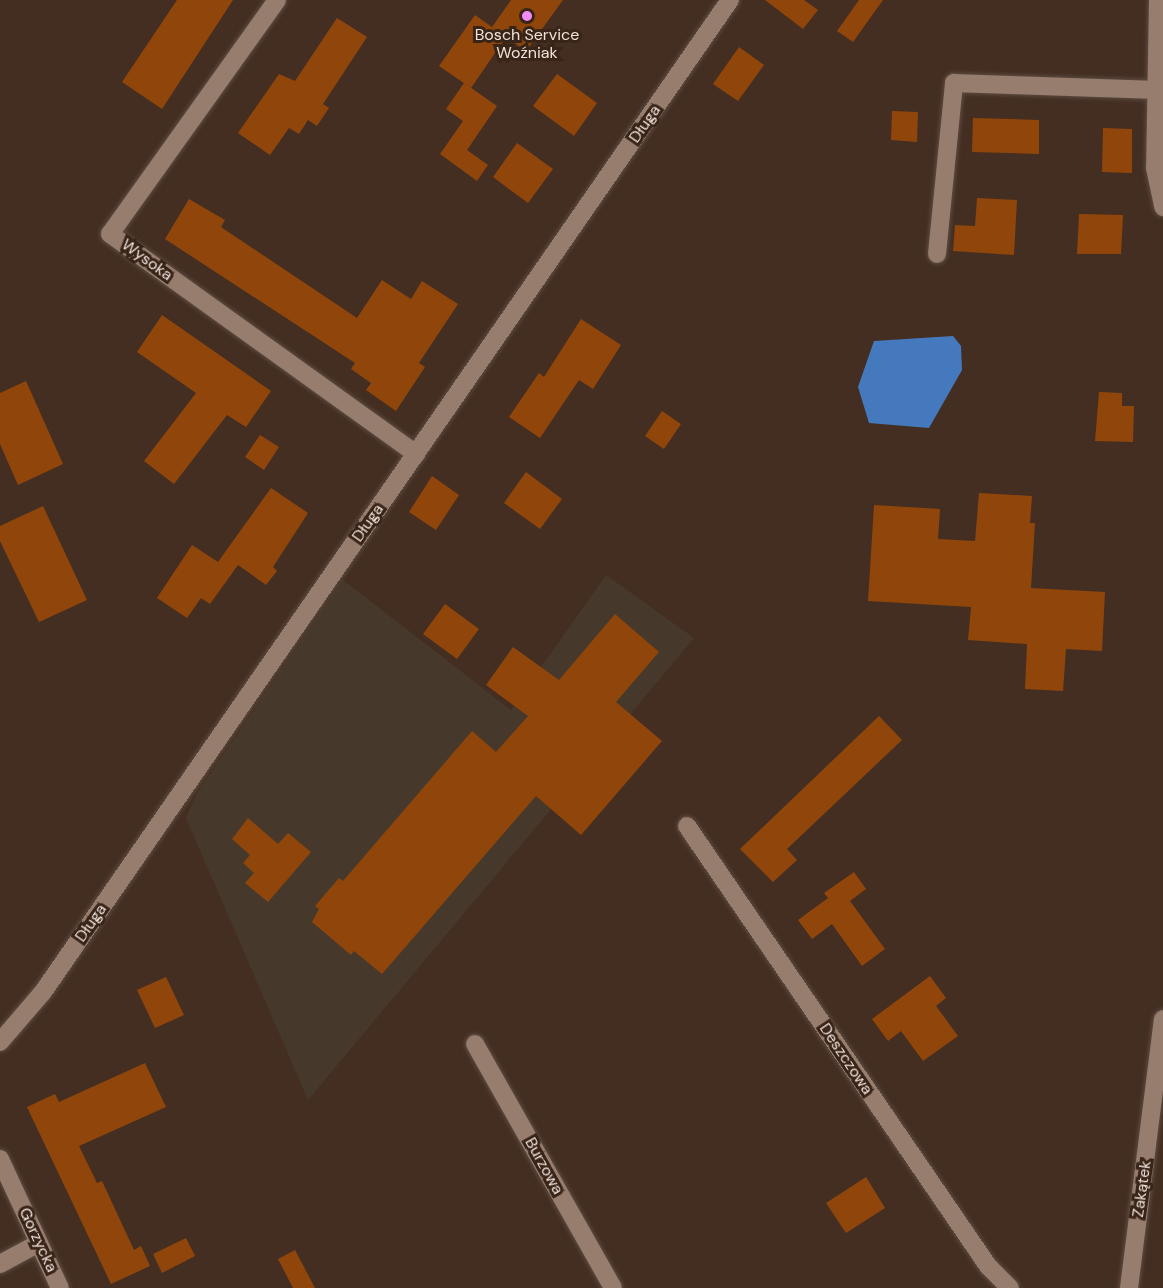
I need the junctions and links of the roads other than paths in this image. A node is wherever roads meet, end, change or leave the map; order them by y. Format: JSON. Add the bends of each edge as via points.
{"nodes":[{"id":1,"x":277,"y":0,"type":"edge"},
{"id":2,"x":730,"y":0,"type":"edge"},
{"id":3,"x":1158,"y":0,"type":"edge"},
{"id":4,"x":1156,"y":90,"type":"junction"},
{"id":5,"x":1163,"y":207,"type":"edge"},
{"id":6,"x":938,"y":254,"type":"dead end"},
{"id":7,"x":416,"y":454,"type":"junction"},
{"id":8,"x":687,"y":826,"type":"dead end"},
{"id":9,"x":1163,"y":1019,"type":"edge"},
{"id":10,"x":0,"y":1042,"type":"edge"},
{"id":11,"x":475,"y":1044,"type":"dead end"},
{"id":12,"x":0,"y":1159,"type":"edge"},
{"id":13,"x":39,"y":1243,"type":"junction"},
{"id":14,"x":0,"y":1264,"type":"edge"},
{"id":15,"x":60,"y":1288,"type":"edge"},
{"id":16,"x":613,"y":1288,"type":"edge"},
{"id":17,"x":1010,"y":1288,"type":"edge"},
{"id":18,"x":1129,"y":1288,"type":"edge"}],
"edges":[{"from":1,"to":7,"type":"street","name":"Wysoka","via":[[110,234]]},
{"from":2,"to":7,"type":"street","name":"Długa"},
{"from":3,"to":4,"type":"street"},
{"from":4,"to":5,"type":"street","via":[[1155,168]]},
{"from":4,"to":6,"type":"street","via":[[954,83]]},
{"from":7,"to":10,"type":"street","name":"Długa","via":[[43,992]]},
{"from":8,"to":17,"type":"street","name":"Deszczowa","via":[[988,1266]]},
{"from":9,"to":18,"type":"street","name":"Zakątek"},
{"from":11,"to":16,"type":"street","name":"Burzowa"},
{"from":12,"to":13,"type":"street","name":"Gorzycka"},
{"from":13,"to":14,"type":"street"},
{"from":13,"to":15,"type":"street","name":"Gorzycka"}]}
